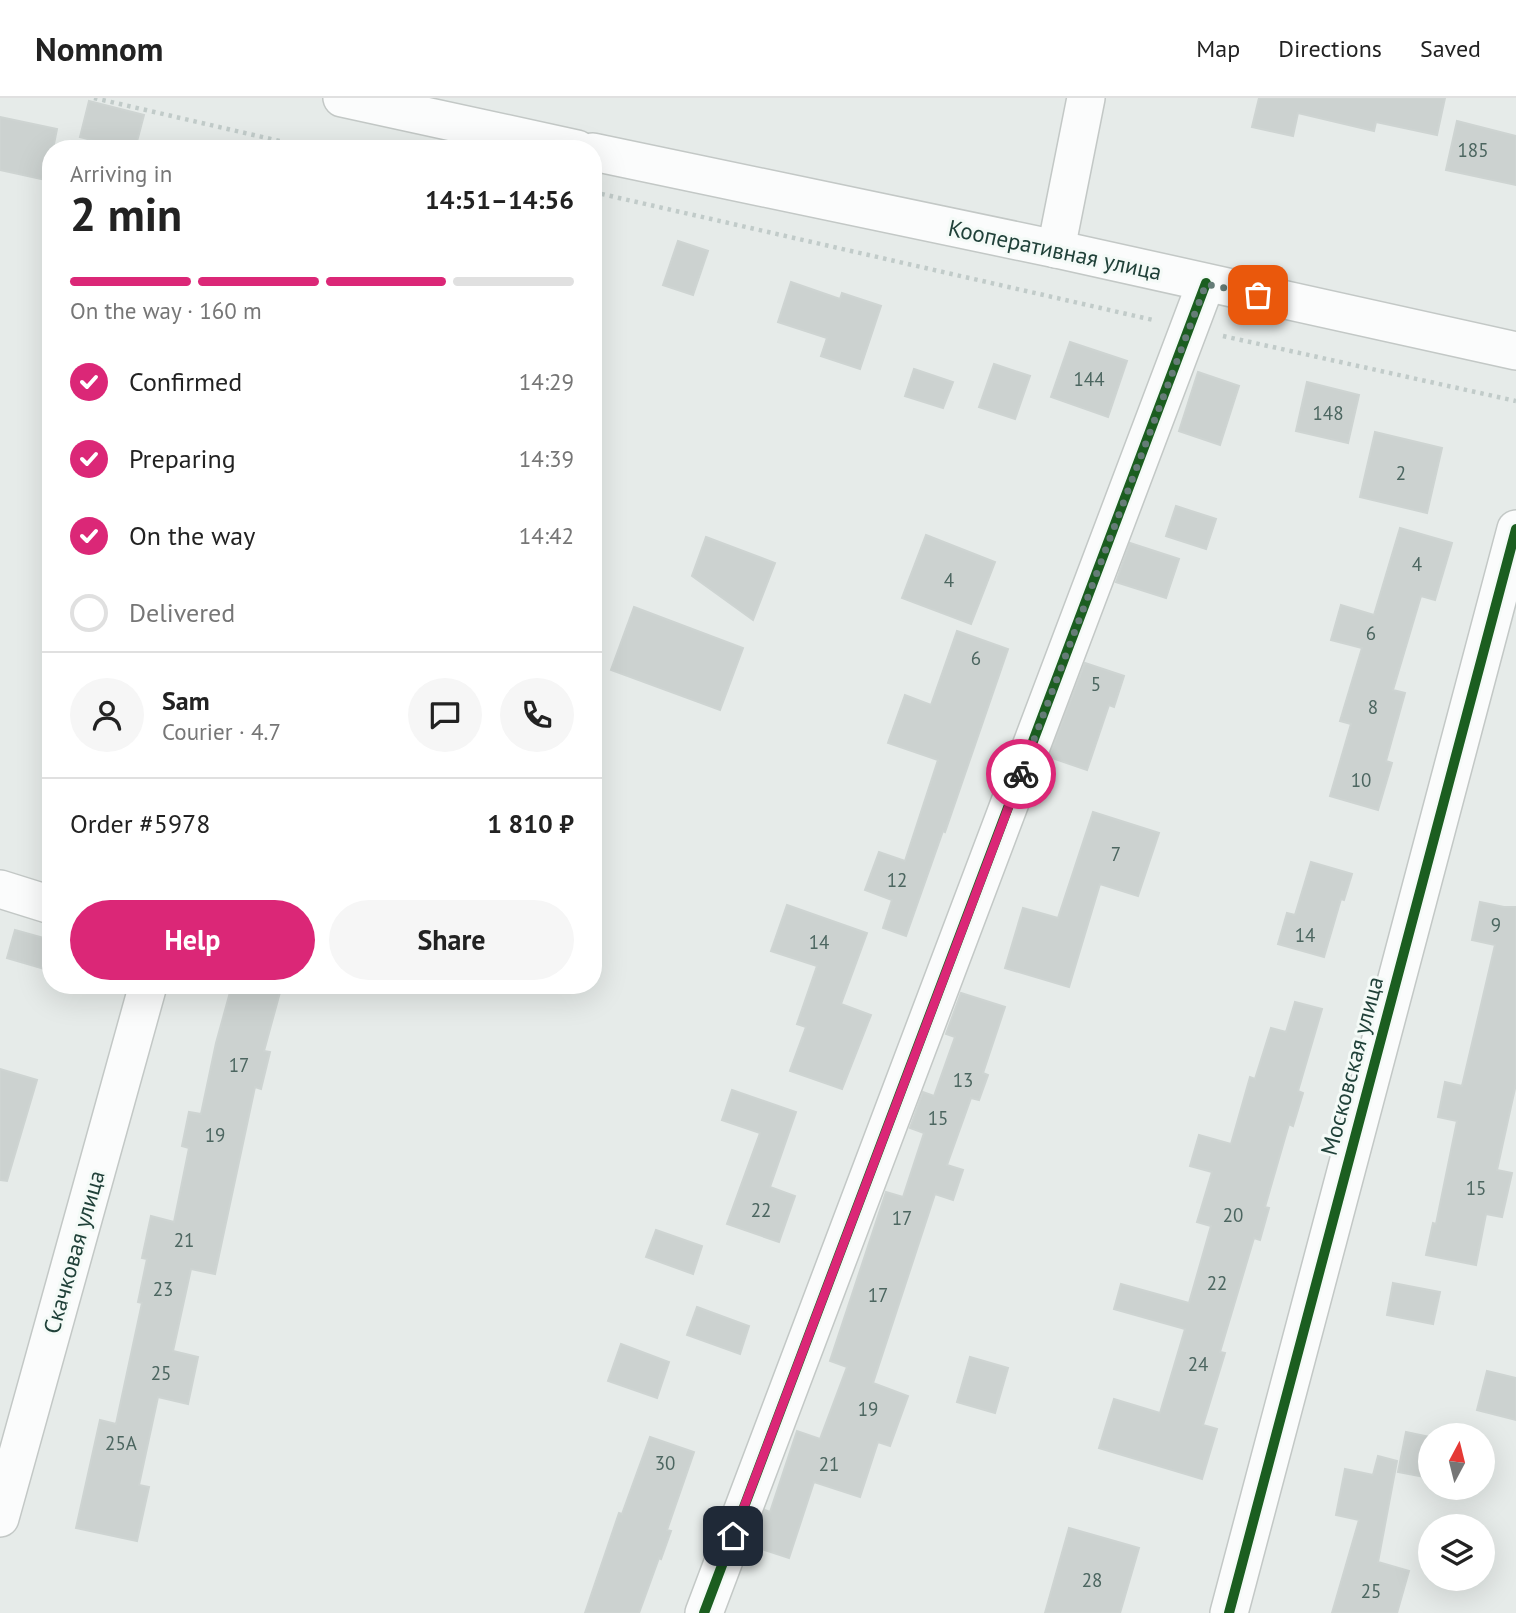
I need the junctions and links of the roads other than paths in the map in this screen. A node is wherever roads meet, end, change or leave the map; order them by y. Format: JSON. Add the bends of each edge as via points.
{"nodes":[{"id":1,"x":342,"y":98,"type":"edge"},
{"id":2,"x":1086,"y":98,"type":"edge"},
{"id":3,"x":472,"y":138,"type":"edge"},
{"id":4,"x":491,"y":140,"type":"edge"},
{"id":5,"x":602,"y":154,"type":"edge"},
{"id":6,"x":1056,"y":249,"type":"junction"},
{"id":7,"x":1206,"y":284,"type":"junction"},
{"id":8,"x":1516,"y":351,"type":"edge"},
{"id":9,"x":1516,"y":529,"type":"edge"},
{"id":10,"x":0,"y":889,"type":"edge"},
{"id":11,"x":42,"y":902,"type":"edge"},
{"id":12,"x":146,"y":994,"type":"edge"},
{"id":13,"x":0,"y":1518,"type":"edge"},
{"id":14,"x":704,"y":1613,"type":"edge"},
{"id":15,"x":1229,"y":1613,"type":"edge"}],
"edges":[{"from":1,"to":3,"type":"street"},
{"from":2,"to":6,"type":"street"},
{"from":3,"to":4,"type":"street"},
{"from":5,"to":6,"type":"street","name":"Кооперативная улица"},
{"from":6,"to":7,"type":"street","name":"Кооперативная улица"},
{"from":7,"to":8,"type":"street","name":"Кооперативная улица"},
{"from":7,"to":14,"type":"street"},
{"from":9,"to":15,"type":"street","name":"Московская улица"},
{"from":10,"to":11,"type":"street"},
{"from":12,"to":13,"type":"street","name":"Скачковая улица"}]}
